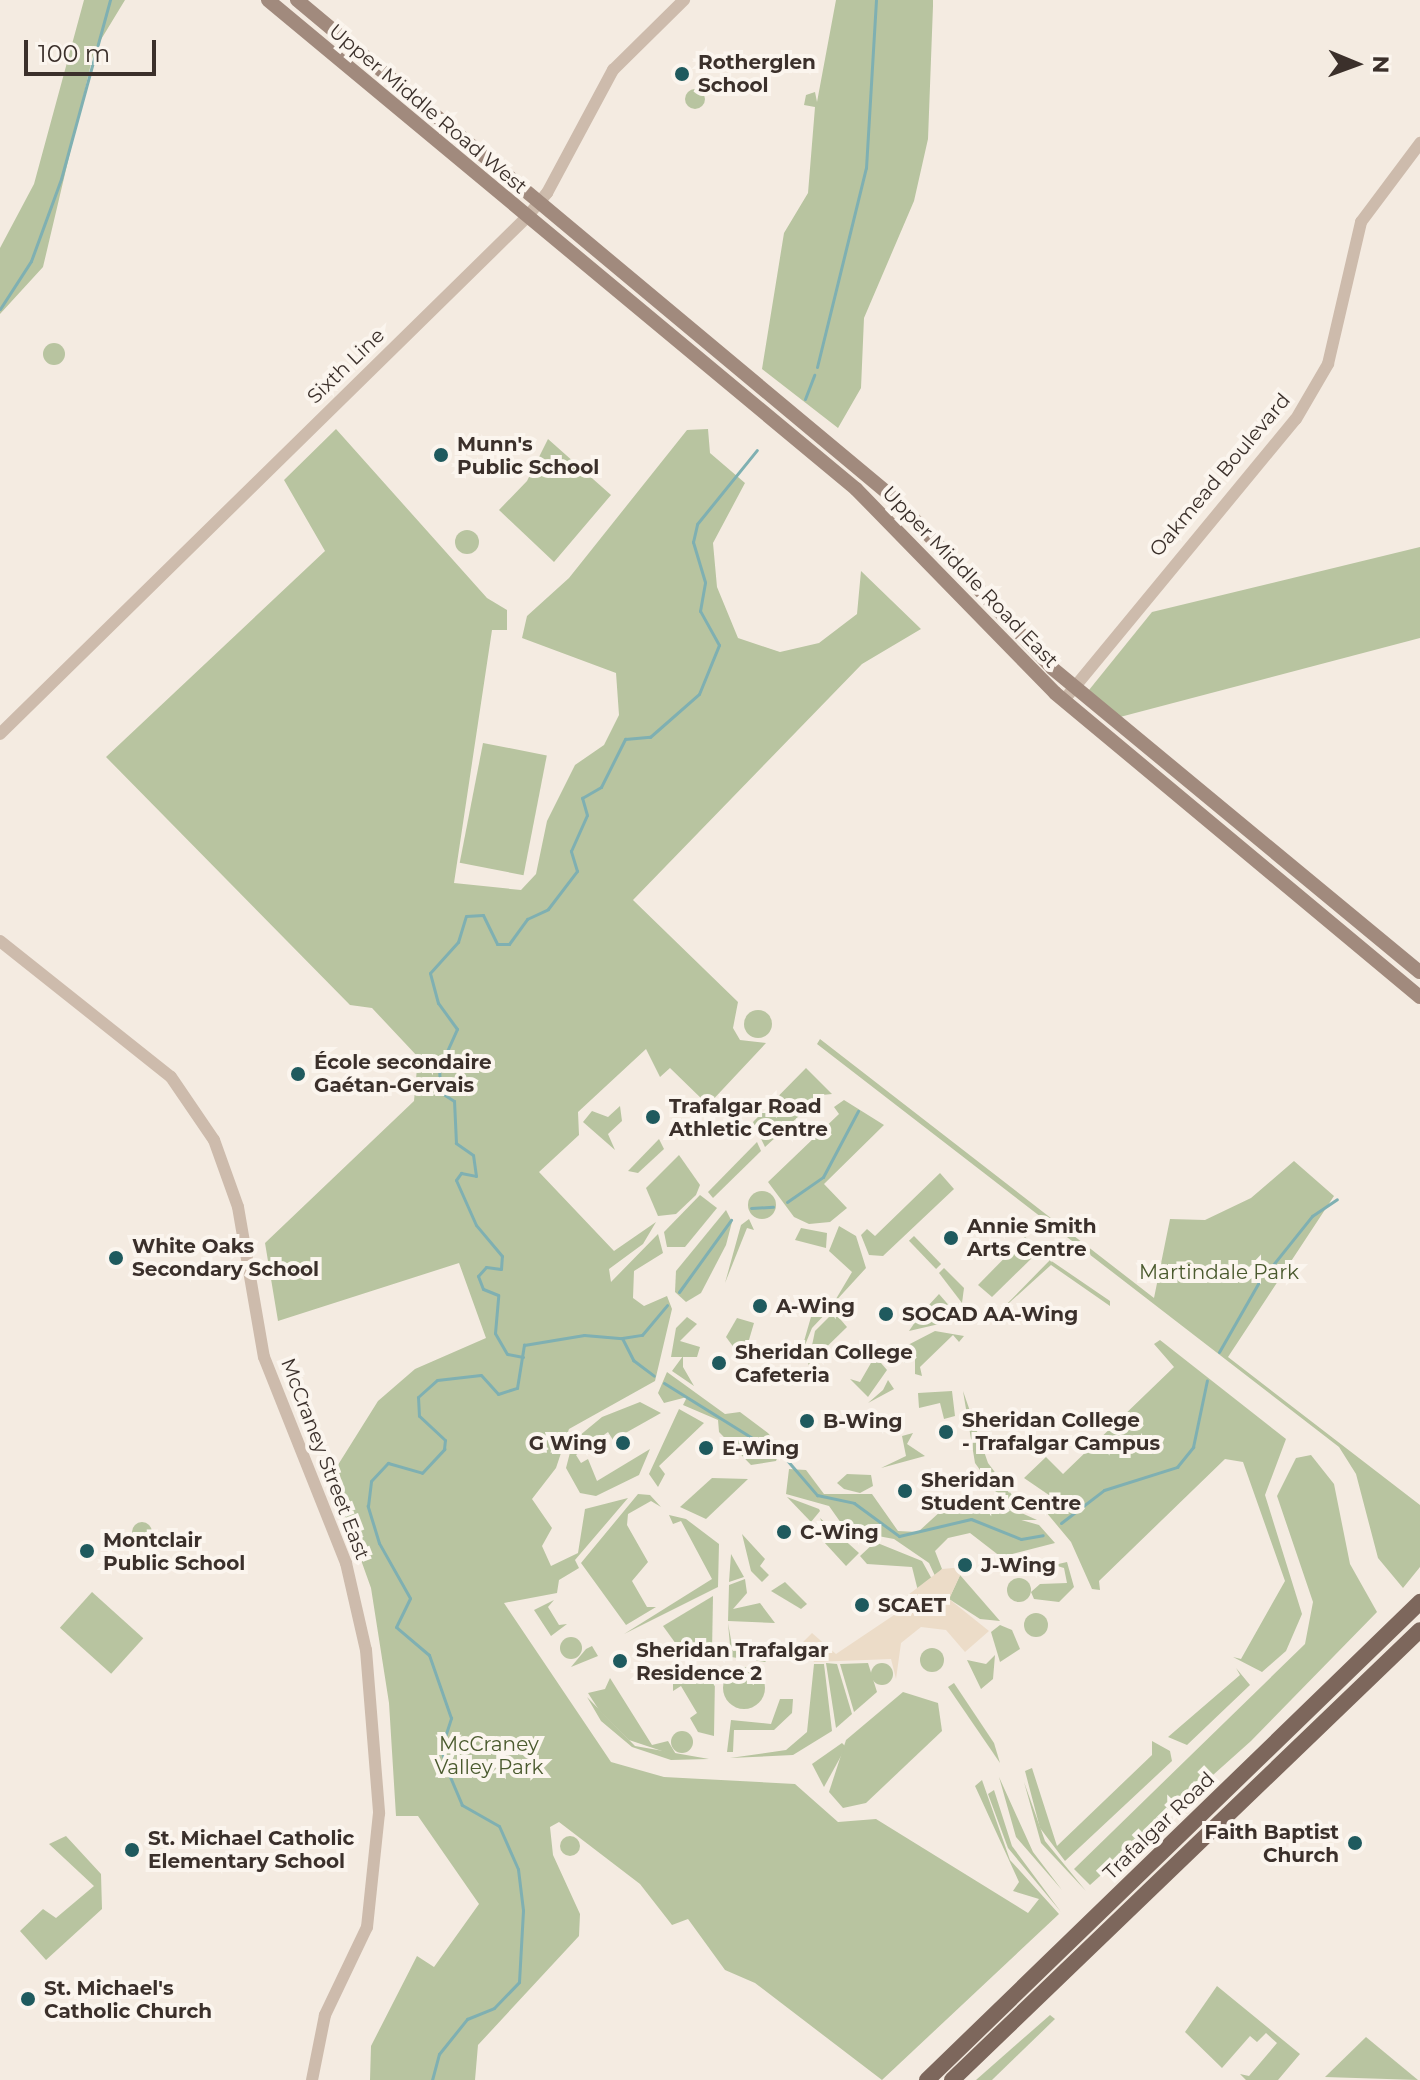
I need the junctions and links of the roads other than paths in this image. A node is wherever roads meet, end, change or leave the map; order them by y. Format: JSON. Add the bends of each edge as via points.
{"nodes":[{"id":1,"x":268,"y":0,"type":"edge"},
{"id":2,"x":297,"y":0,"type":"edge"},
{"id":3,"x":684,"y":0,"type":"edge"},
{"id":4,"x":1420,"y":143,"type":"edge"},
{"id":5,"x":539,"y":204,"type":"junction"},
{"id":6,"x":526,"y":218,"type":"junction"},
{"id":7,"x":1074,"y":688,"type":"junction"},
{"id":8,"x":1064,"y":700,"type":"junction"},
{"id":9,"x":0,"y":734,"type":"edge"},
{"id":10,"x":0,"y":941,"type":"edge"},
{"id":11,"x":1420,"y":972,"type":"edge"},
{"id":12,"x":1420,"y":997,"type":"edge"},
{"id":13,"x":1420,"y":1602,"type":"edge"},
{"id":14,"x":1420,"y":1630,"type":"edge"},
{"id":15,"x":312,"y":2080,"type":"edge"},
{"id":16,"x":927,"y":2080,"type":"edge"},
{"id":17,"x":952,"y":2080,"type":"edge"}],
"edges":[{"from":1,"to":6,"type":"main road","name":"Upper Middle Road West"},
{"from":2,"to":5,"type":"main road","name":"Upper Middle Road West"},
{"from":3,"to":5,"type":"street","name":"Sixth Line","via":[[613,70]]},
{"from":4,"to":7,"type":"street","name":"Oakmead Boulevard","via":[[1361,222],[1316,388]]},
{"from":5,"to":6,"type":"street","name":"Sixth Line"},
{"from":5,"to":7,"type":"main road","name":"Upper Middle Road East","via":[[897,501]]},
{"from":6,"to":8,"type":"main road","name":"Upper Middle Road East","via":[[856,489]]},
{"from":6,"to":9,"type":"street","name":"Sixth Line"},
{"from":7,"to":8,"type":"street","name":"Oakmead Boulevard"},
{"from":7,"to":11,"type":"main road","name":"Upper Middle Road East"},
{"from":8,"to":12,"type":"main road","name":"Upper Middle Road East"},
{"from":10,"to":15,"type":"street","name":"McCraney Street East","via":[[171,1077],[214,1140],[238,1207],[264,1357],[346,1563],[368,1663],[379,1813],[367,1927],[325,2015]]},
{"from":13,"to":16,"type":"main road","name":"Trafalgar Road"},
{"from":14,"to":17,"type":"main road","name":"Trafalgar Road"}]}
